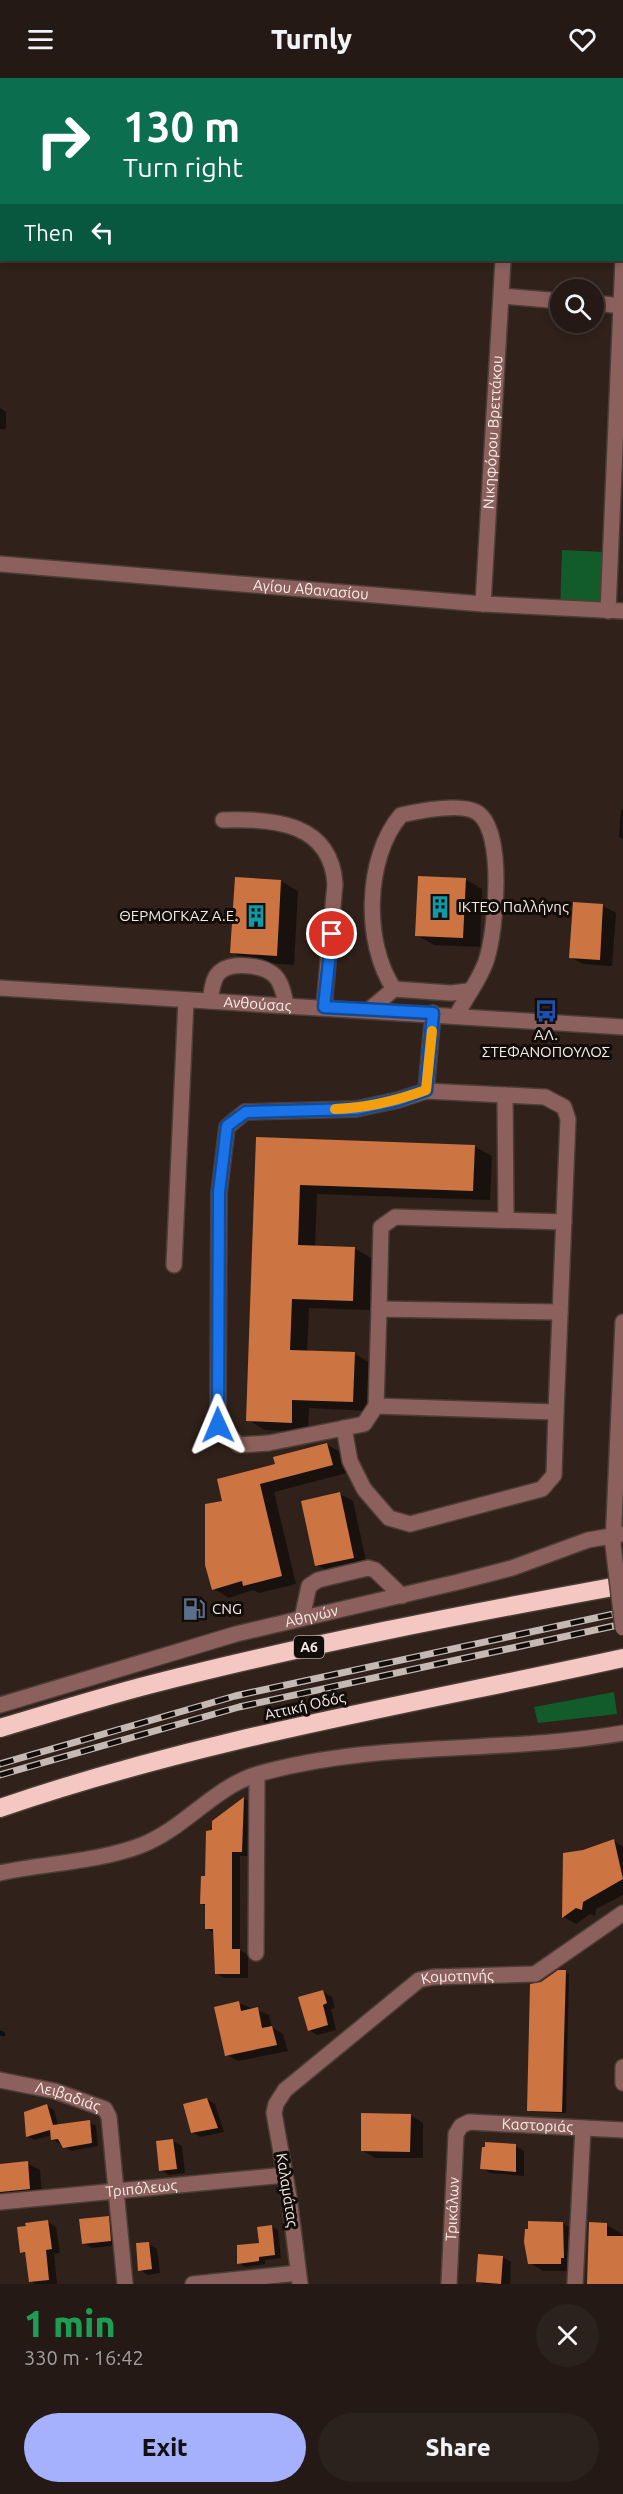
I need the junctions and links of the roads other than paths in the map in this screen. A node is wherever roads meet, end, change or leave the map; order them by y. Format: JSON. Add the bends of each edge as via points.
{"nodes":[{"id":1,"x":503,"y":261,"type":"edge"},
{"id":2,"x":623,"y":261,"type":"edge"},
{"id":3,"x":502,"y":296,"type":"junction"},
{"id":4,"x":550,"y":300,"type":"edge"},
{"id":5,"x":604,"y":304,"type":"edge"},
{"id":6,"x":622,"y":306,"type":"edge"},
{"id":7,"x":0,"y":564,"type":"edge"},
{"id":8,"x":483,"y":604,"type":"junction"},
{"id":9,"x":615,"y":611,"type":"edge"},
{"id":10,"x":224,"y":820,"type":"dead end"},
{"id":11,"x":0,"y":988,"type":"edge"},
{"id":12,"x":394,"y":989,"type":"junction"},
{"id":13,"x":468,"y":991,"type":"junction"},
{"id":14,"x":186,"y":1000,"type":"junction"},
{"id":15,"x":210,"y":1001,"type":"junction"},
{"id":16,"x":286,"y":1005,"type":"junction"},
{"id":17,"x":324,"y":1007,"type":"junction"},
{"id":18,"x":369,"y":1010,"type":"junction"},
{"id":19,"x":433,"y":1013,"type":"junction"},
{"id":20,"x":457,"y":1015,"type":"junction"},
{"id":21,"x":623,"y":1027,"type":"edge"},
{"id":22,"x":426,"y":1090,"type":"junction"},
{"id":23,"x":505,"y":1095,"type":"junction"},
{"id":24,"x":506,"y":1220,"type":"junction"},
{"id":25,"x":564,"y":1222,"type":"junction"},
{"id":26,"x":174,"y":1265,"type":"dead end"},
{"id":27,"x":379,"y":1309,"type":"junction"},
{"id":28,"x":560,"y":1312,"type":"junction"},
{"id":29,"x":623,"y":1322,"type":"edge"},
{"id":30,"x":376,"y":1406,"type":"junction"},
{"id":31,"x":556,"y":1412,"type":"junction"},
{"id":32,"x":344,"y":1428,"type":"junction"},
{"id":33,"x":616,"y":1538,"type":"edge"},
{"id":34,"x":623,"y":1585,"type":"edge"},
{"id":35,"x":402,"y":1596,"type":"junction"},
{"id":36,"x":302,"y":1618,"type":"junction"},
{"id":37,"x":623,"y":1628,"type":"edge"},
{"id":38,"x":623,"y":1658,"type":"edge"},
{"id":39,"x":0,"y":1705,"type":"edge"},
{"id":40,"x":0,"y":1728,"type":"edge"},
{"id":41,"x":623,"y":1733,"type":"edge"},
{"id":42,"x":257,"y":1775,"type":"junction"},
{"id":43,"x":0,"y":1808,"type":"edge"},
{"id":44,"x":0,"y":1874,"type":"edge"},
{"id":45,"x":623,"y":1913,"type":"edge"},
{"id":46,"x":256,"y":1953,"type":"dead end"},
{"id":47,"x":623,"y":2067,"type":"edge"},
{"id":48,"x":0,"y":2080,"type":"edge"},
{"id":49,"x":623,"y":2083,"type":"edge"},
{"id":50,"x":280,"y":2098,"type":"joint"},
{"id":51,"x":583,"y":2128,"type":"junction"},
{"id":52,"x":623,"y":2130,"type":"edge"},
{"id":53,"x":456,"y":2134,"type":"joint"},
{"id":54,"x":285,"y":2175,"type":"junction"},
{"id":55,"x":117,"y":2190,"type":"junction"},
{"id":56,"x":0,"y":2202,"type":"edge"},
{"id":57,"x":299,"y":2278,"type":"edge"},
{"id":58,"x":126,"y":2284,"type":"edge"},
{"id":59,"x":193,"y":2284,"type":"edge"},
{"id":60,"x":449,"y":2284,"type":"edge"},
{"id":61,"x":575,"y":2284,"type":"edge"}],
"edges":[{"from":1,"to":3,"type":"street","name":"Νικηφόρου Βρεττάκου"},
{"from":2,"to":6,"type":"street"},
{"from":3,"to":4,"type":"street"},
{"from":3,"to":8,"type":"street","name":"Νικηφόρου Βρεττάκου"},
{"from":5,"to":6,"type":"street"},
{"from":6,"to":9,"type":"street"},
{"from":7,"to":8,"type":"street","name":"Αγίου Αθανασίου"},
{"from":8,"to":9,"type":"street","name":"Αγίου Αθανασίου"},
{"from":10,"to":17,"type":"street","via":[[274,823],[313,835],[327,850],[334,865],[335,884]]},
{"from":11,"to":14,"type":"street","name":"Ανθούσας"},
{"from":12,"to":13,"type":"street"},
{"from":12,"to":13,"type":"street","via":[[383,973],[377,953],[375,865],[387,831],[401,815],[452,808],[477,812],[489,824],[495,854],[495,901],[488,957],[482,974]]},
{"from":12,"to":18,"type":"street"},
{"from":13,"to":20,"type":"street"},
{"from":14,"to":15,"type":"street","name":"Ανθούσας"},
{"from":14,"to":26,"type":"street"},
{"from":15,"to":16,"type":"street","name":"Ανθούσας"},
{"from":15,"to":16,"type":"street","via":[[213,982],[221,971],[234,966],[261,967],[275,975]]},
{"from":16,"to":17,"type":"street","name":"Ανθούσας"},
{"from":17,"to":18,"type":"street","name":"Ανθούσας"},
{"from":18,"to":19,"type":"street","name":"Ανθούσας"},
{"from":19,"to":20,"type":"street","name":"Ανθούσας"},
{"from":19,"to":22,"type":"street"},
{"from":20,"to":21,"type":"street","name":"Ανθούσας"},
{"from":22,"to":23,"type":"street"},
{"from":22,"to":32,"type":"street","via":[[356,1109],[246,1112],[227,1126],[219,1192],[218,1425],[239,1445]]},
{"from":23,"to":24,"type":"street"},
{"from":23,"to":25,"type":"street","via":[[545,1097],[564,1107],[568,1119]]},
{"from":24,"to":25,"type":"street"},
{"from":24,"to":27,"type":"street","via":[[395,1217],[381,1227]]},
{"from":25,"to":28,"type":"street"},
{"from":27,"to":28,"type":"street"},
{"from":27,"to":30,"type":"street"},
{"from":28,"to":31,"type":"street"},
{"from":29,"to":33,"type":"street"},
{"from":30,"to":31,"type":"street"},
{"from":30,"to":32,"type":"street","via":[[364,1424]]},
{"from":31,"to":32,"type":"street","via":[[554,1475],[542,1490],[410,1524],[389,1518],[364,1489],[350,1461]]},
{"from":33,"to":35,"type":"street","name":"Αθηνών","via":[[588,1540],[512,1568]]},
{"from":33,"to":37,"type":"street","bridge":true},
{"from":34,"to":40,"type":"highway","number":"Α6","via":[[288,1651],[151,1684]]},
{"from":35,"to":36,"type":"street","name":"Αθηνών"},
{"from":35,"to":36,"type":"street","via":[[368,1568],[318,1580],[309,1586]]},
{"from":36,"to":39,"type":"street","name":"Αθηνών","via":[[225,1637]]},
{"from":38,"to":43,"type":"highway","name":"Αττική Οδός","via":[[249,1737],[135,1766]]},
{"from":41,"to":42,"type":"street","via":[[567,1741],[407,1749],[349,1756]]},
{"from":42,"to":44,"type":"street","via":[[224,1790],[164,1834],[141,1845]]},
{"from":42,"to":46,"type":"street"},
{"from":45,"to":50,"type":"street","name":"Κομοτηνής","via":[[535,1974],[419,1980]]},
{"from":47,"to":49,"type":"street"},
{"from":48,"to":55,"type":"street","name":"Λειβαδιάς","via":[[55,2091],[105,2109]]},
{"from":50,"to":54,"type":"street","name":"Καλαμάτας","via":[[274,2113]]},
{"from":51,"to":52,"type":"street","name":"Καστοριάς"},
{"from":51,"to":53,"type":"street","name":"Καστοριάς","via":[[469,2122]]},
{"from":51,"to":61,"type":"street"},
{"from":53,"to":60,"type":"street","name":"Τρικάλων"},
{"from":54,"to":55,"type":"street","name":"Τριπόλεως"},
{"from":54,"to":57,"type":"street","name":"Καλαμάτας"},
{"from":55,"to":56,"type":"street","name":"Τριπόλεως"},
{"from":55,"to":58,"type":"street","name":"Λειβαδιάς"},
{"from":57,"to":59,"type":"street"}]}
